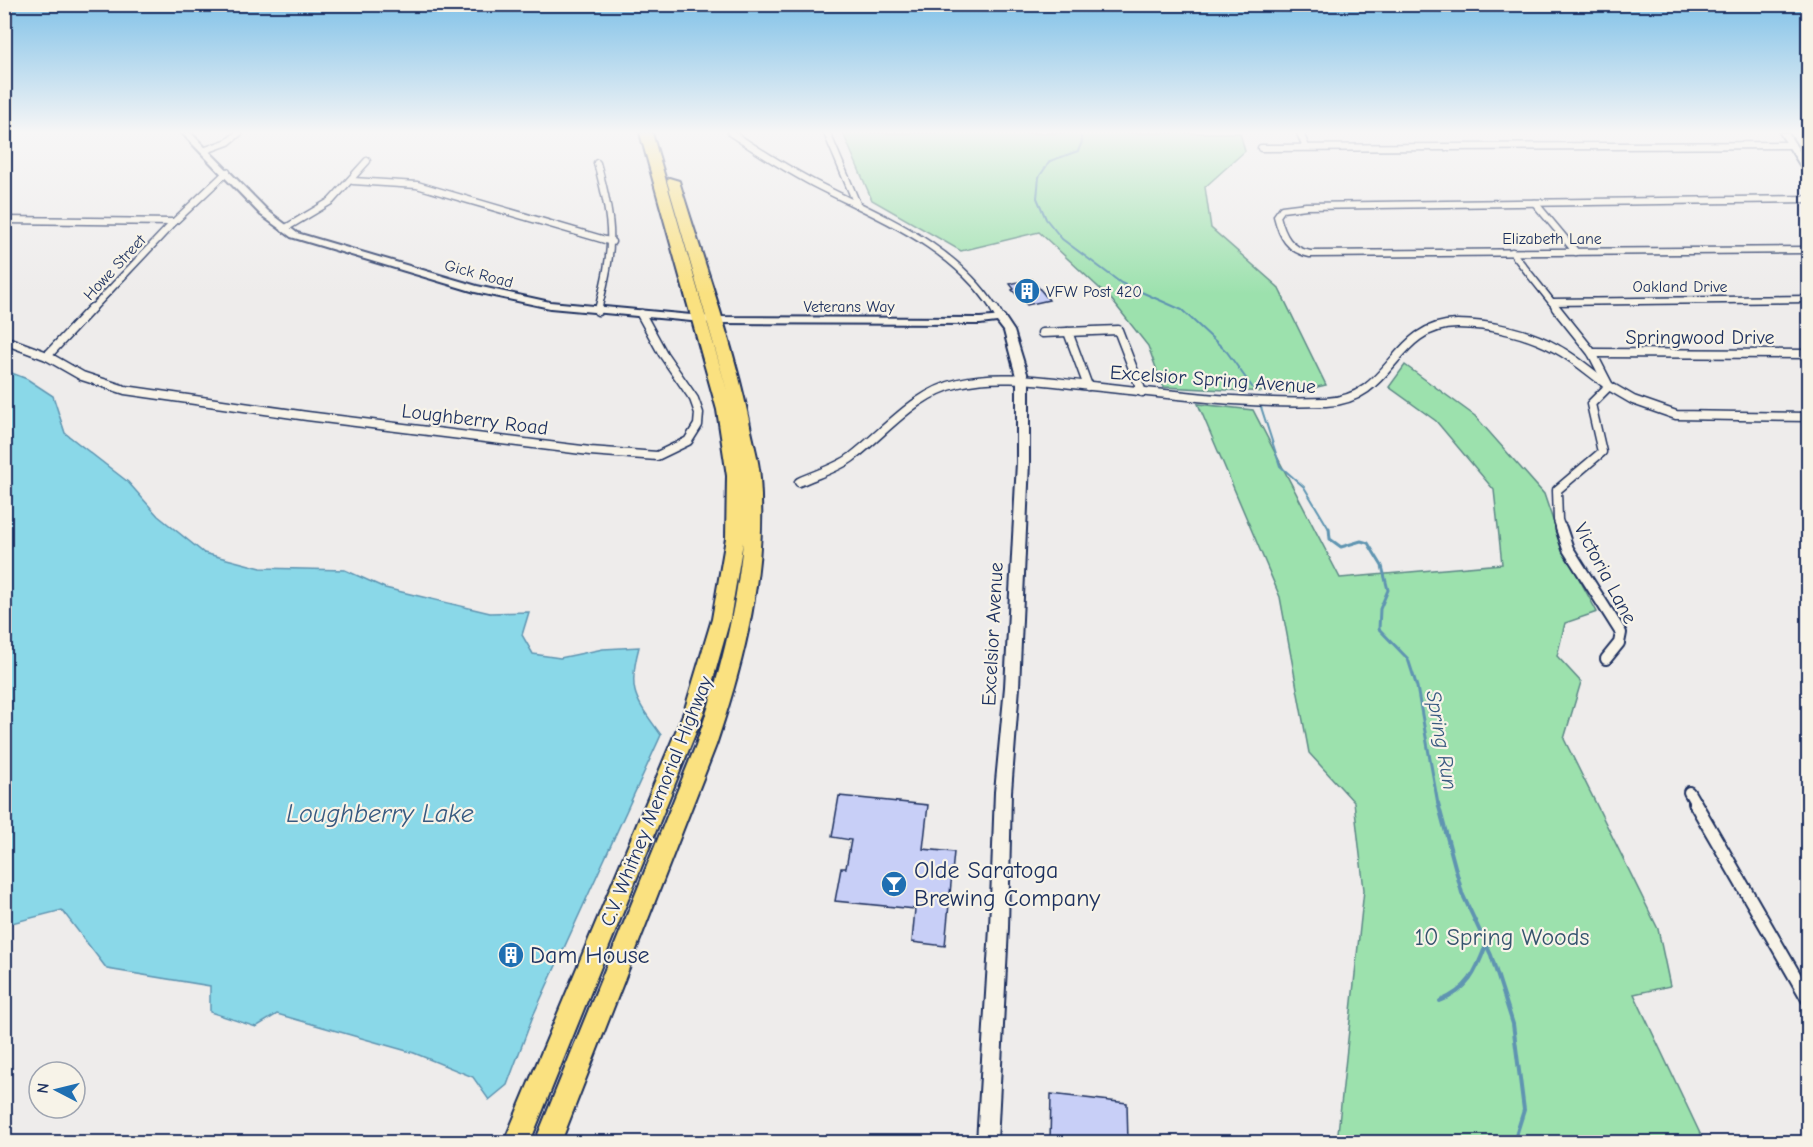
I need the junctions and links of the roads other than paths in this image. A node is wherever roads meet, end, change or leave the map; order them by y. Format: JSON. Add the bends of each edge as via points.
{"nodes":[{"id":1,"x":212,"y":187,"type":"edge"},
{"id":2,"x":240,"y":187,"type":"edge"},
{"id":3,"x":347,"y":187,"type":"edge"},
{"id":4,"x":422,"y":187,"type":"edge"},
{"id":5,"x":603,"y":187,"type":"edge"},
{"id":6,"x":663,"y":187,"type":"edge"},
{"id":7,"x":672,"y":187,"type":"edge"},
{"id":8,"x":823,"y":187,"type":"edge"},
{"id":9,"x":850,"y":187,"type":"edge"},
{"id":10,"x":1809,"y":199,"type":"edge"},
{"id":11,"x":1535,"y":203,"type":"junction"},
{"id":12,"x":857,"y":204,"type":"junction"},
{"id":13,"x":4,"y":220,"type":"edge"},
{"id":14,"x":174,"y":222,"type":"junction"},
{"id":15,"x":284,"y":229,"type":"junction"},
{"id":16,"x":612,"y":242,"type":"junction"},
{"id":17,"x":1809,"y":250,"type":"edge"},
{"id":18,"x":1512,"y":252,"type":"junction"},
{"id":19,"x":1576,"y":252,"type":"junction"},
{"id":20,"x":1809,"y":299,"type":"edge"},
{"id":21,"x":1552,"y":302,"type":"junction"},
{"id":22,"x":598,"y":311,"type":"junction"},
{"id":23,"x":641,"y":314,"type":"junction"},
{"id":24,"x":1000,"y":318,"type":"junction"},
{"id":25,"x":706,"y":319,"type":"junction"},
{"id":26,"x":1068,"y":332,"type":"junction"},
{"id":27,"x":1042,"y":333,"type":"dead end"},
{"id":28,"x":4,"y":340,"type":"edge"},
{"id":29,"x":1592,"y":353,"type":"junction"},
{"id":30,"x":1809,"y":354,"type":"edge"},
{"id":31,"x":47,"y":356,"type":"junction"},
{"id":32,"x":1023,"y":380,"type":"junction"},
{"id":33,"x":1088,"y":386,"type":"junction"},
{"id":34,"x":1609,"y":386,"type":"junction"},
{"id":35,"x":1142,"y":392,"type":"junction"},
{"id":36,"x":1809,"y":417,"type":"edge"},
{"id":37,"x":799,"y":482,"type":"dead end"},
{"id":38,"x":1606,"y":659,"type":"dead end"},
{"id":39,"x":1689,"y":792,"type":"dead end"},
{"id":40,"x":1809,"y":999,"type":"edge"},
{"id":41,"x":517,"y":1143,"type":"edge"},
{"id":42,"x":548,"y":1143,"type":"edge"},
{"id":43,"x":987,"y":1143,"type":"edge"}],
"edges":[{"from":1,"to":14,"type":"street","name":"Howe Street"},
{"from":2,"to":15,"type":"street","name":"Gick Road"},
{"from":3,"to":15,"type":"street","via":[[315,214]]},
{"from":4,"to":16,"type":"street"},
{"from":5,"to":16,"type":"street"},
{"from":6,"to":25,"type":"highway","name":"C.V. Whitney Memorial Highway"},
{"from":7,"to":25,"type":"highway","name":"C.V. Whitney Memorial Highway"},
{"from":8,"to":12,"type":"street","name":"Excelsior Avenue"},
{"from":9,"to":12,"type":"street"},
{"from":10,"to":11,"type":"street"},
{"from":11,"to":18,"type":"street","name":"Elizabeth Lane","via":[[1290,207],[1279,212],[1277,220],[1289,246],[1310,254]]},
{"from":11,"to":19,"type":"street"},
{"from":12,"to":24,"type":"street","name":"Excelsior Avenue","via":[[944,255],[981,290]]},
{"from":13,"to":14,"type":"street"},
{"from":14,"to":31,"type":"street","name":"Howe Street"},
{"from":15,"to":22,"type":"street","name":"Gick Road","via":[[313,243],[475,289],[530,302]]},
{"from":16,"to":22,"type":"street"},
{"from":17,"to":19,"type":"street","name":"Elizabeth Lane"},
{"from":18,"to":19,"type":"street","name":"Elizabeth Lane"},
{"from":18,"to":21,"type":"street"},
{"from":20,"to":21,"type":"street","name":"Oakland Drive"},
{"from":21,"to":29,"type":"street"},
{"from":22,"to":23,"type":"street","name":"Gick Road"},
{"from":23,"to":25,"type":"street","name":"Gick Road"},
{"from":23,"to":31,"type":"street","name":"Loughberry Road","via":[[699,413],[699,425],[688,441],[657,456],[590,451],[156,396],[111,386],[71,371]]},
{"from":24,"to":25,"type":"street","name":"Veterans Way"},
{"from":24,"to":32,"type":"street","name":"Excelsior Avenue"},
{"from":25,"to":41,"type":"highway","name":"C.V. Whitney Memorial Highway","via":[[735,476],[735,538],[721,619],[707,675],[679,752]]},
{"from":25,"to":42,"type":"highway","name":"C.V. Whitney Memorial Highway","via":[[741,413],[752,477],[752,540],[746,602],[728,680],[706,745]]},
{"from":26,"to":27,"type":"street"},
{"from":26,"to":33,"type":"street"},
{"from":26,"to":35,"type":"street","via":[[1118,330]]},
{"from":28,"to":31,"type":"street"},
{"from":29,"to":30,"type":"street","name":"Springwood Drive"},
{"from":29,"to":34,"type":"street"},
{"from":32,"to":33,"type":"street","name":"Excelsior Spring Avenue"},
{"from":32,"to":37,"type":"street","name":"Excelsior Spring Avenue","via":[[960,383],[932,392],[850,459]]},
{"from":32,"to":43,"type":"street","name":"Excelsior Avenue","via":[[1023,462]]},
{"from":33,"to":35,"type":"street","name":"Excelsior Spring Avenue"},
{"from":34,"to":35,"type":"street","name":"Excelsior Spring Avenue","via":[[1558,349],[1534,339],[1496,328],[1455,324],[1422,333],[1402,348],[1378,381],[1345,399],[1297,404]]},
{"from":34,"to":36,"type":"street","name":"Excelsior Spring Avenue","via":[[1633,400],[1676,415]]},
{"from":34,"to":38,"type":"street","name":"Victoria Lane","via":[[1591,404],[1602,452],[1557,490],[1558,520],[1568,549],[1621,633],[1619,643]]},
{"from":39,"to":40,"type":"street"}]}
